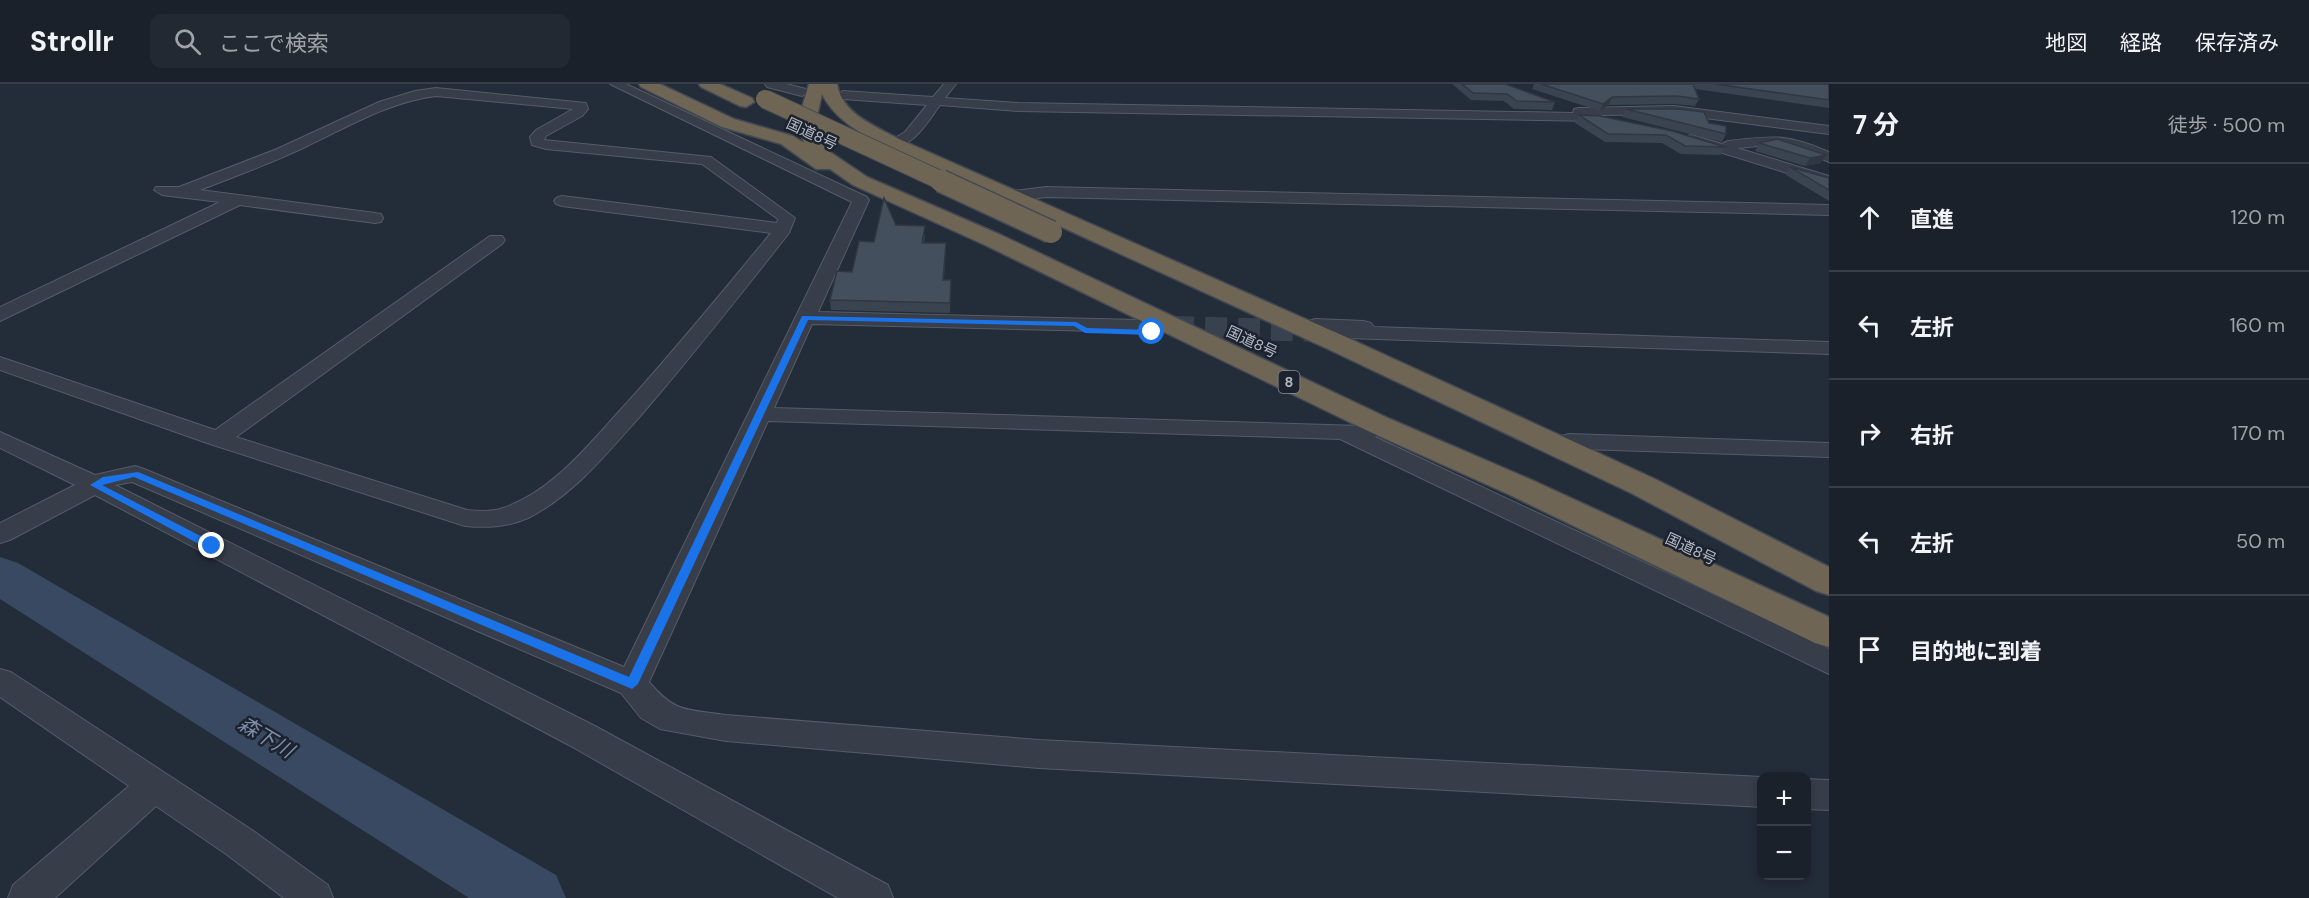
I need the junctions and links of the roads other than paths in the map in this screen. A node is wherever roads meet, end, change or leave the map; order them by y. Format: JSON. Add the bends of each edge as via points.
{"nodes":[{"id":1,"x":616,"y":84,"type":"edge"},
{"id":2,"x":646,"y":84,"type":"edge"},
{"id":3,"x":707,"y":84,"type":"edge"},
{"id":4,"x":733,"y":84,"type":"edge"},
{"id":5,"x":950,"y":84,"type":"edge"},
{"id":6,"x":810,"y":88,"type":"edge"},
{"id":7,"x":836,"y":90,"type":"edge"},
{"id":8,"x":760,"y":95,"type":"edge"},
{"id":9,"x":936,"y":102,"type":"junction"},
{"id":10,"x":1546,"y":102,"type":"edge"},
{"id":11,"x":1576,"y":112,"type":"junction"},
{"id":12,"x":1596,"y":117,"type":"junction"},
{"id":13,"x":1629,"y":124,"type":"edge"},
{"id":14,"x":1829,"y":130,"type":"edge"},
{"id":15,"x":1673,"y":134,"type":"edge"},
{"id":16,"x":893,"y":143,"type":"junction"},
{"id":17,"x":1716,"y":146,"type":"junction"},
{"id":18,"x":1829,"y":158,"type":"edge"},
{"id":19,"x":861,"y":181,"type":"junction"},
{"id":20,"x":1829,"y":181,"type":"edge"},
{"id":21,"x":162,"y":190,"type":"dead end"},
{"id":22,"x":181,"y":192,"type":"junction"},
{"id":23,"x":1014,"y":196,"type":"junction"},
{"id":24,"x":238,"y":200,"type":"junction"},
{"id":25,"x":562,"y":201,"type":"dead end"},
{"id":26,"x":1829,"y":210,"type":"edge"},
{"id":27,"x":375,"y":218,"type":"dead end"},
{"id":28,"x":783,"y":229,"type":"junction"},
{"id":29,"x":1040,"y":235,"type":"junction"},
{"id":30,"x":496,"y":240,"type":"dead end"},
{"id":31,"x":0,"y":315,"type":"edge"},
{"id":32,"x":805,"y":318,"type":"junction"},
{"id":33,"x":1142,"y":319,"type":"junction"},
{"id":34,"x":1076,"y":324,"type":"junction"},
{"id":35,"x":1170,"y":326,"type":"junction"},
{"id":36,"x":1305,"y":329,"type":"junction"},
{"id":37,"x":1418,"y":334,"type":"junction"},
{"id":38,"x":1342,"y":338,"type":"junction"},
{"id":39,"x":1829,"y":348,"type":"edge"},
{"id":40,"x":0,"y":363,"type":"edge"},
{"id":41,"x":760,"y":414,"type":"junction"},
{"id":42,"x":1379,"y":425,"type":"junction"},
{"id":43,"x":1344,"y":432,"type":"junction"},
{"id":44,"x":0,"y":439,"type":"edge"},
{"id":45,"x":218,"y":439,"type":"junction"},
{"id":46,"x":1829,"y":450,"type":"edge"},
{"id":47,"x":1570,"y":453,"type":"junction"},
{"id":48,"x":90,"y":488,"type":"junction"},
{"id":49,"x":0,"y":534,"type":"edge"},
{"id":50,"x":1829,"y":582,"type":"edge"},
{"id":51,"x":1829,"y":591,"type":"edge"},
{"id":52,"x":1829,"y":615,"type":"edge"},
{"id":53,"x":1829,"y":633,"type":"edge"},
{"id":54,"x":1829,"y":662,"type":"edge"},
{"id":55,"x":0,"y":681,"type":"edge"},
{"id":56,"x":632,"y":684,"type":"junction"},
{"id":57,"x":155,"y":785,"type":"junction"},
{"id":58,"x":1757,"y":792,"type":"edge"},
{"id":59,"x":1811,"y":794,"type":"edge"},
{"id":60,"x":1829,"y":795,"type":"edge"},
{"id":61,"x":27,"y":898,"type":"edge"},
{"id":62,"x":314,"y":898,"type":"edge"},
{"id":63,"x":874,"y":898,"type":"edge"}],
"edges":[{"from":1,"to":32,"type":"street","via":[[861,201]]},
{"from":2,"to":19,"type":"highway","via":[[728,123],[788,140],[830,169]]},
{"from":3,"to":8,"type":"highway","name":"国道8号","number":"8"},
{"from":4,"to":8,"type":"highway","name":"国道8号","number":"8"},
{"from":5,"to":9,"type":"street"},
{"from":6,"to":8,"type":"street"},
{"from":6,"to":19,"type":"highway","number":"8","via":[[807,122],[811,140],[820,154]]},
{"from":7,"to":9,"type":"street"},
{"from":7,"to":16,"type":"highway","via":[[832,100],[848,116]]},
{"from":8,"to":29,"type":"highway","name":"国道8号","number":"8"},
{"from":9,"to":12,"type":"street"},
{"from":9,"to":16,"type":"street","via":[[910,135]]},
{"from":10,"to":11,"type":"street"},
{"from":11,"to":12,"type":"street"},
{"from":11,"to":14,"type":"street","via":[[1674,110]]},
{"from":12,"to":13,"type":"street"},
{"from":15,"to":17,"type":"street"},
{"from":16,"to":23,"type":"highway"},
{"from":17,"to":18,"type":"street","via":[[1778,140],[1799,144]]},
{"from":17,"to":20,"type":"street"},
{"from":19,"to":33,"type":"highway","number":"8","via":[[993,240]]},
{"from":21,"to":22,"type":"street"},
{"from":22,"to":24,"type":"street"},
{"from":22,"to":28,"type":"street","via":[[388,104],[436,92],[581,106],[577,113],[537,136],[537,142],[706,160],[787,218]]},
{"from":23,"to":26,"type":"street","via":[[1046,192]]},
{"from":23,"to":36,"type":"highway"},
{"from":24,"to":27,"type":"street"},
{"from":24,"to":31,"type":"street"},
{"from":25,"to":28,"type":"street"},
{"from":28,"to":45,"type":"street","via":[[681,356],[581,466],[518,512],[488,521],[465,518]]},
{"from":29,"to":51,"type":"highway","name":"国道8号","number":"8","via":[[1541,455]]},
{"from":29,"to":52,"type":"highway","name":"国道8号","number":"8"},
{"from":30,"to":45,"type":"street"},
{"from":32,"to":34,"type":"street"},
{"from":32,"to":41,"type":"street"},
{"from":33,"to":34,"type":"street","via":[[1084,318]]},
{"from":33,"to":35,"type":"highway","number":"8"},
{"from":34,"to":35,"type":"street","via":[[1085,330],[1152,332]]},
{"from":35,"to":42,"type":"highway","number":"8"},
{"from":36,"to":37,"type":"street","via":[[1315,325],[1407,329]]},
{"from":36,"to":38,"type":"highway"},
{"from":37,"to":38,"type":"street"},
{"from":37,"to":39,"type":"street"},
{"from":38,"to":47,"type":"highway"},
{"from":40,"to":45,"type":"street"},
{"from":41,"to":43,"type":"street"},
{"from":41,"to":56,"type":"street"},
{"from":42,"to":43,"type":"street","via":[[1365,433]]},
{"from":42,"to":53,"type":"highway","number":"8"},
{"from":43,"to":54,"type":"street"},
{"from":44,"to":48,"type":"street"},
{"from":46,"to":47,"type":"street","via":[[1569,441]]},
{"from":47,"to":50,"type":"highway","via":[[1643,486]]},
{"from":48,"to":49,"type":"street"},
{"from":48,"to":56,"type":"street","via":[[107,479],[135,474]]},
{"from":48,"to":63,"type":"street","via":[[581,735]]},
{"from":55,"to":57,"type":"street"},
{"from":56,"to":58,"type":"street","via":[[653,709],[672,720],[726,728],[1039,754]]},
{"from":57,"to":61,"type":"street"},
{"from":57,"to":62,"type":"street"},
{"from":59,"to":60,"type":"street"}]}
